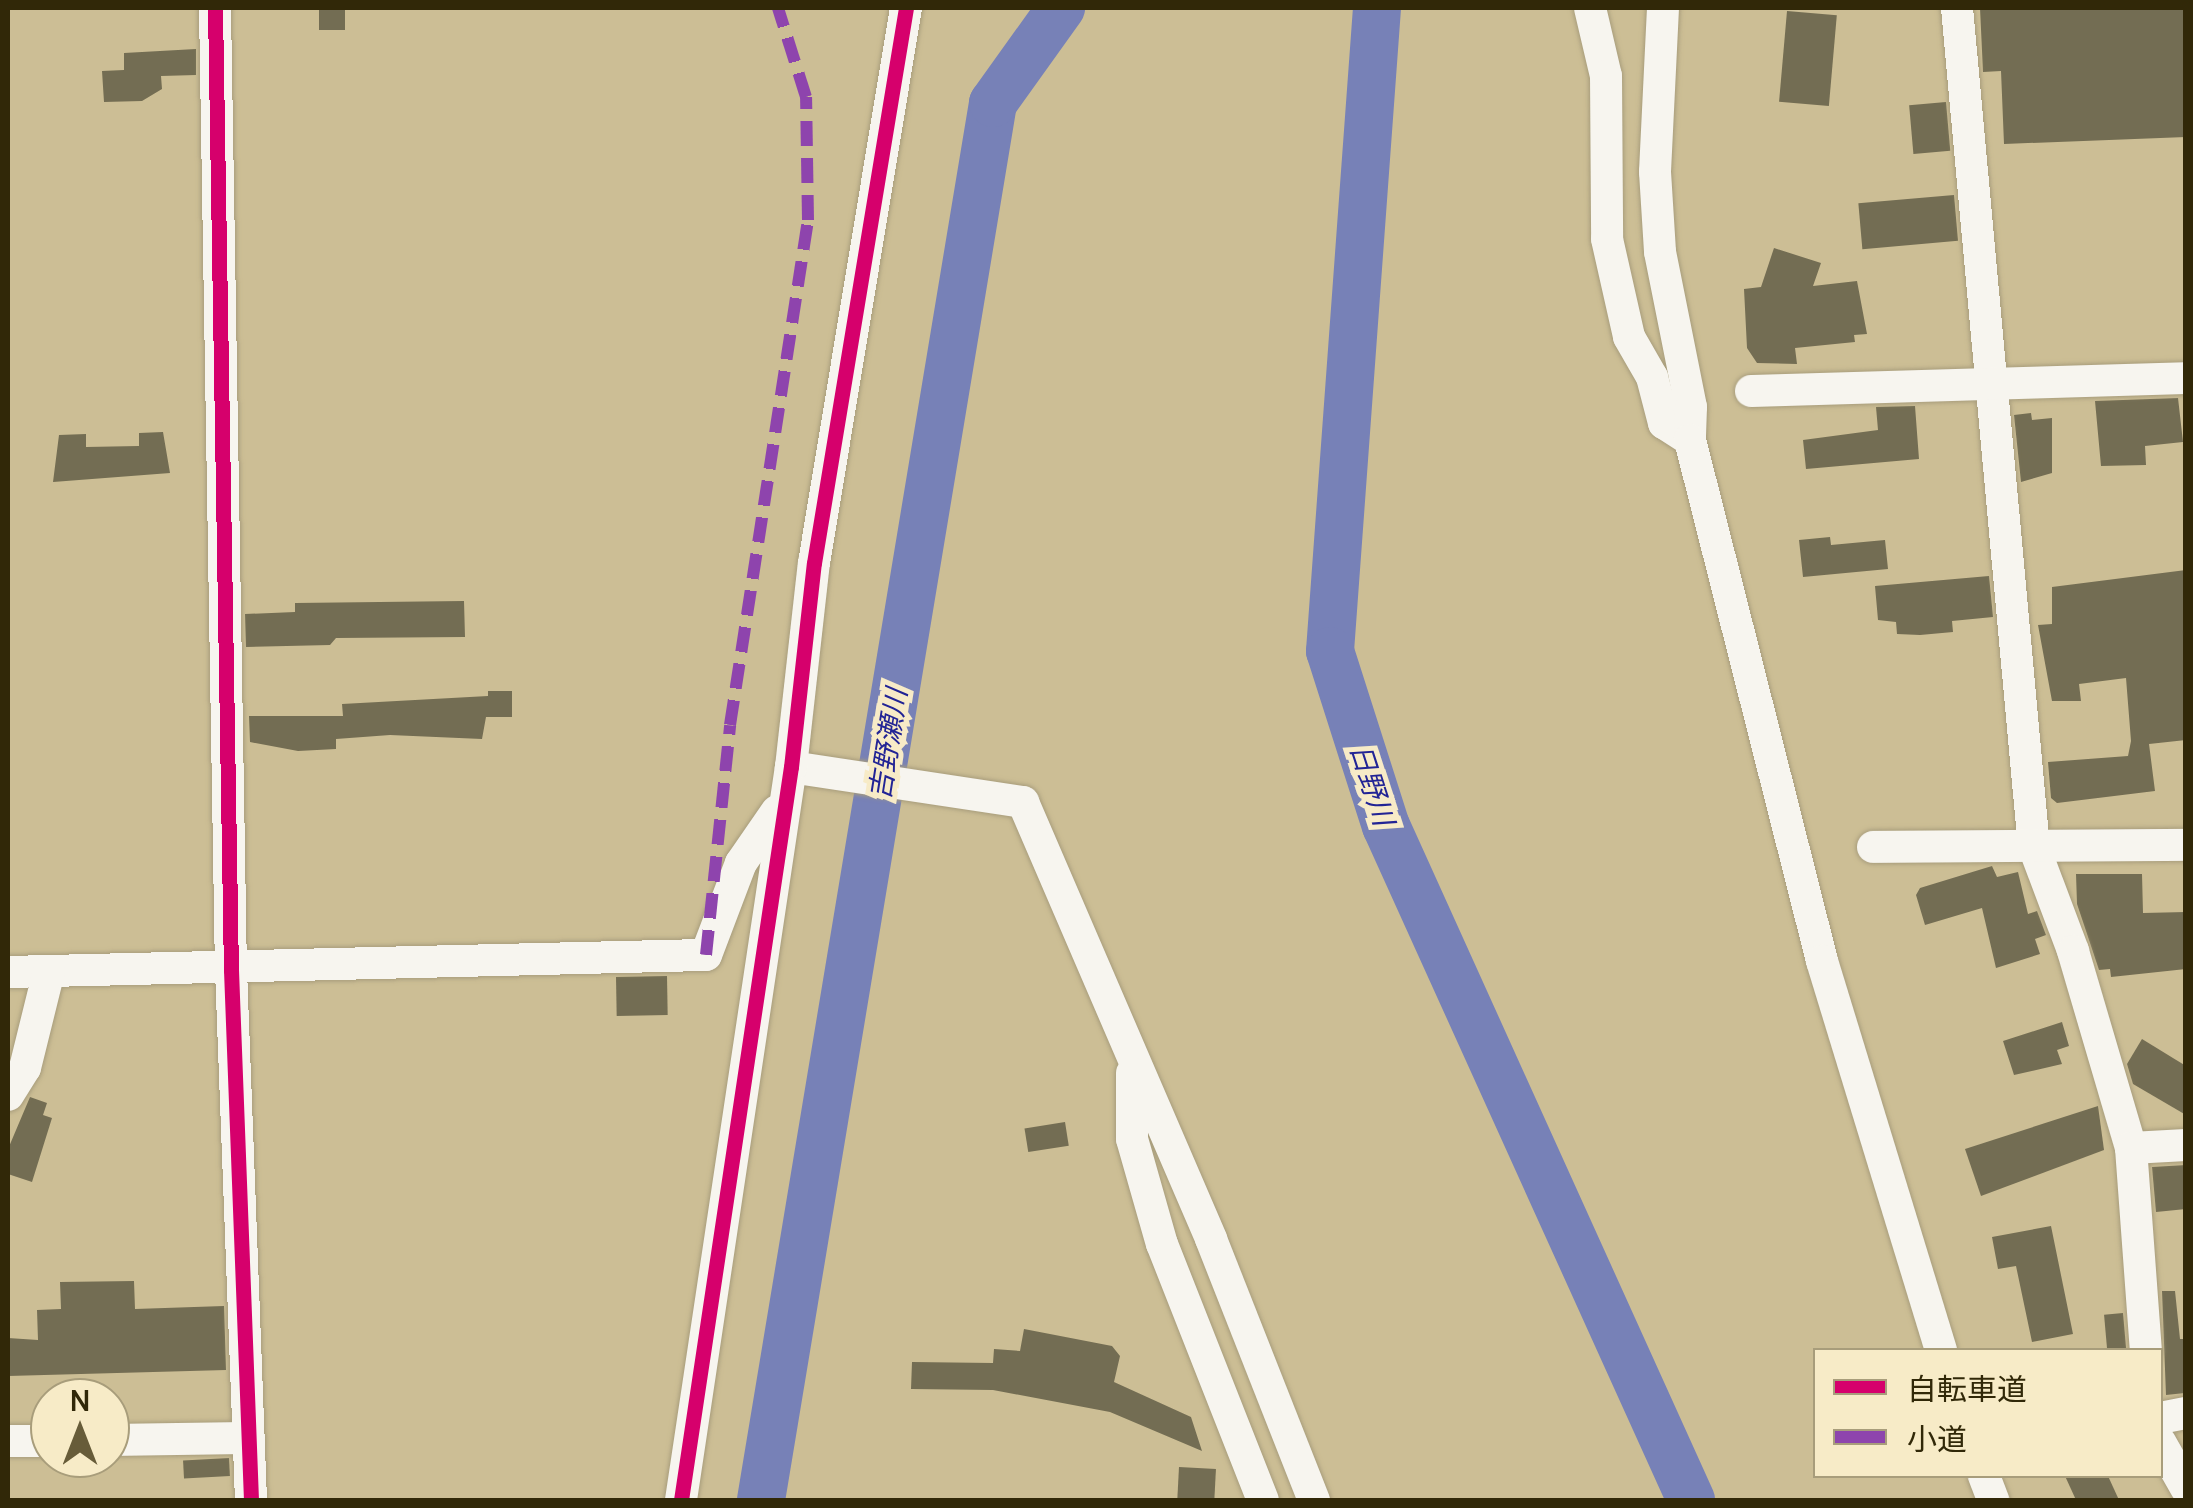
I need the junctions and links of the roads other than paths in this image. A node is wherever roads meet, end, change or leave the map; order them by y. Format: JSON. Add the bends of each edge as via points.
{"nodes":[{"id":1,"x":215,"y":8,"type":"edge"},
{"id":2,"x":906,"y":8,"type":"edge"},
{"id":3,"x":1590,"y":8,"type":"edge"},
{"id":4,"x":1663,"y":8,"type":"edge"},
{"id":5,"x":1957,"y":8,"type":"edge"},
{"id":6,"x":2186,"y":378,"type":"edge"},
{"id":7,"x":1989,"y":382,"type":"junction"},
{"id":8,"x":1751,"y":391,"type":"dead end"},
{"id":9,"x":1690,"y":440,"type":"junction"},
{"id":10,"x":791,"y":767,"type":"junction"},
{"id":11,"x":783,"y":802,"type":"junction"},
{"id":12,"x":2186,"y":846,"type":"edge"},
{"id":13,"x":1873,"y":847,"type":"dead end"},
{"id":14,"x":2034,"y":847,"type":"junction"},
{"id":15,"x":231,"y":970,"type":"junction"},
{"id":16,"x":49,"y":971,"type":"junction"},
{"id":17,"x":8,"y":972,"type":"edge"},
{"id":18,"x":1132,"y":1063,"type":"junction"},
{"id":19,"x":8,"y":1095,"type":"edge"},
{"id":20,"x":2186,"y":1144,"type":"edge"},
{"id":21,"x":2131,"y":1148,"type":"junction"},
{"id":22,"x":1940,"y":1348,"type":"edge"},
{"id":23,"x":2146,"y":1348,"type":"edge"},
{"id":24,"x":245,"y":1438,"type":"junction"},
{"id":25,"x":130,"y":1440,"type":"edge"},
{"id":26,"x":2163,"y":1447,"type":"edge"},
{"id":27,"x":2186,"y":1488,"type":"edge"},
{"id":28,"x":251,"y":1500,"type":"edge"},
{"id":29,"x":681,"y":1500,"type":"edge"},
{"id":30,"x":1263,"y":1500,"type":"edge"},
{"id":31,"x":1314,"y":1500,"type":"edge"}],
"edges":[{"from":1,"to":15,"type":"street"},
{"from":2,"to":10,"type":"street","via":[[814,563]]},
{"from":3,"to":9,"type":"street","via":[[1606,76],[1607,238],[1629,337],[1652,377],[1664,424]]},
{"from":4,"to":9,"type":"street","via":[[1658,220],[1691,407]]},
{"from":5,"to":7,"type":"street"},
{"from":6,"to":7,"type":"street"},
{"from":7,"to":8,"type":"street"},
{"from":7,"to":14,"type":"street"},
{"from":9,"to":22,"type":"street","via":[[1822,961]]},
{"from":10,"to":11,"type":"street"},
{"from":10,"to":18,"type":"street","via":[[1023,802]]},
{"from":11,"to":15,"type":"street","via":[[741,863],[706,956]]},
{"from":11,"to":29,"type":"street"},
{"from":12,"to":14,"type":"street"},
{"from":13,"to":14,"type":"street"},
{"from":14,"to":21,"type":"street","via":[[2073,951]]},
{"from":15,"to":16,"type":"street"},
{"from":15,"to":24,"type":"street"},
{"from":16,"to":17,"type":"street"},
{"from":16,"to":19,"type":"street","via":[[25,1068]]},
{"from":18,"to":30,"type":"street","via":[[1132,1140],[1162,1244]]},
{"from":18,"to":31,"type":"street","via":[[1211,1239]]},
{"from":20,"to":21,"type":"street"},
{"from":21,"to":23,"type":"street"},
{"from":24,"to":25,"type":"street"},
{"from":24,"to":28,"type":"street"},
{"from":26,"to":27,"type":"street"}]}
